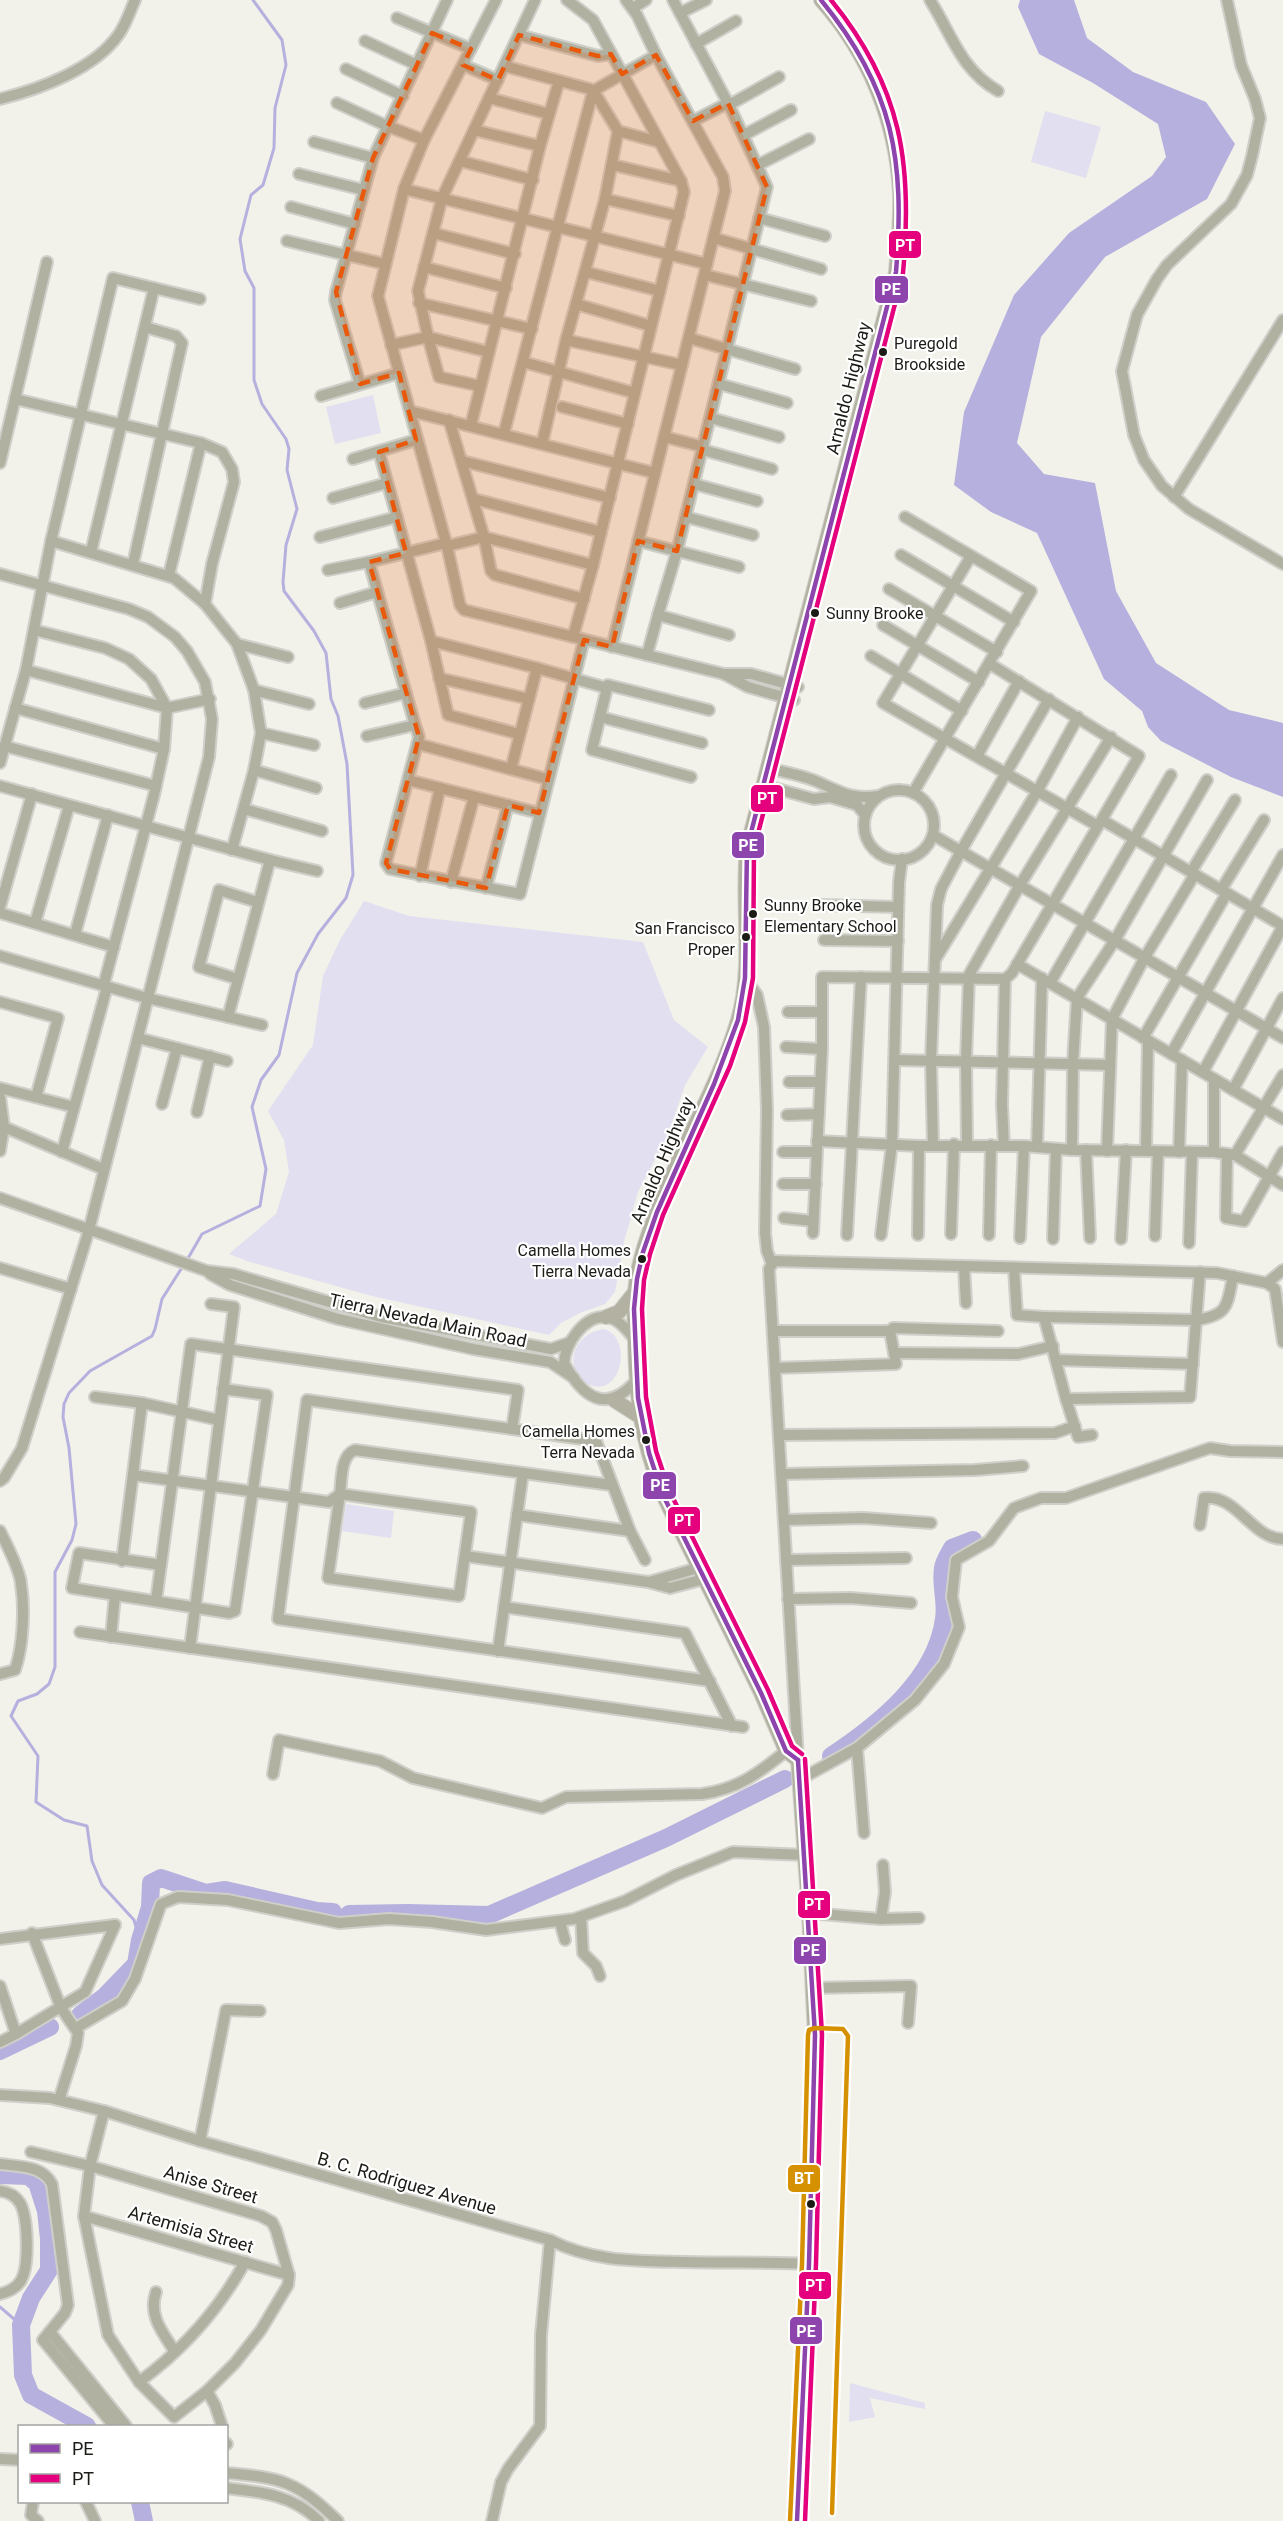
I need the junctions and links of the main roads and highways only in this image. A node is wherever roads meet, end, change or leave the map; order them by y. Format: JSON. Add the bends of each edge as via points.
{"nodes":[{"id":1,"x":821,"y":0,"type":"edge"},
{"id":2,"x":635,"y":1292,"type":"junction"},
{"id":3,"x":606,"y":1317,"type":"road end"},
{"id":4,"x":614,"y":1400,"type":"road end"},
{"id":5,"x":639,"y":1416,"type":"junction"},
{"id":6,"x":797,"y":2521,"type":"edge"}],
"edges":[{"from":1,"to":2,"type":"main road","name":"Arnaldo Highway","via":[[842,24],[871,73],[891,128],[900,195],[896,272],[767,787],[756,850],[753,914],[738,1021],[663,1196]]},
{"from":2,"to":3,"type":"main road","via":[[619,1312]]},
{"from":2,"to":5,"type":"main road","name":"Arnaldo Highway"},
{"from":4,"to":5,"type":"main road"},
{"from":5,"to":6,"type":"main road","name":"Arnaldo Highway","via":[[662,1493],[786,1751],[798,1760],[815,2035]]}]}
